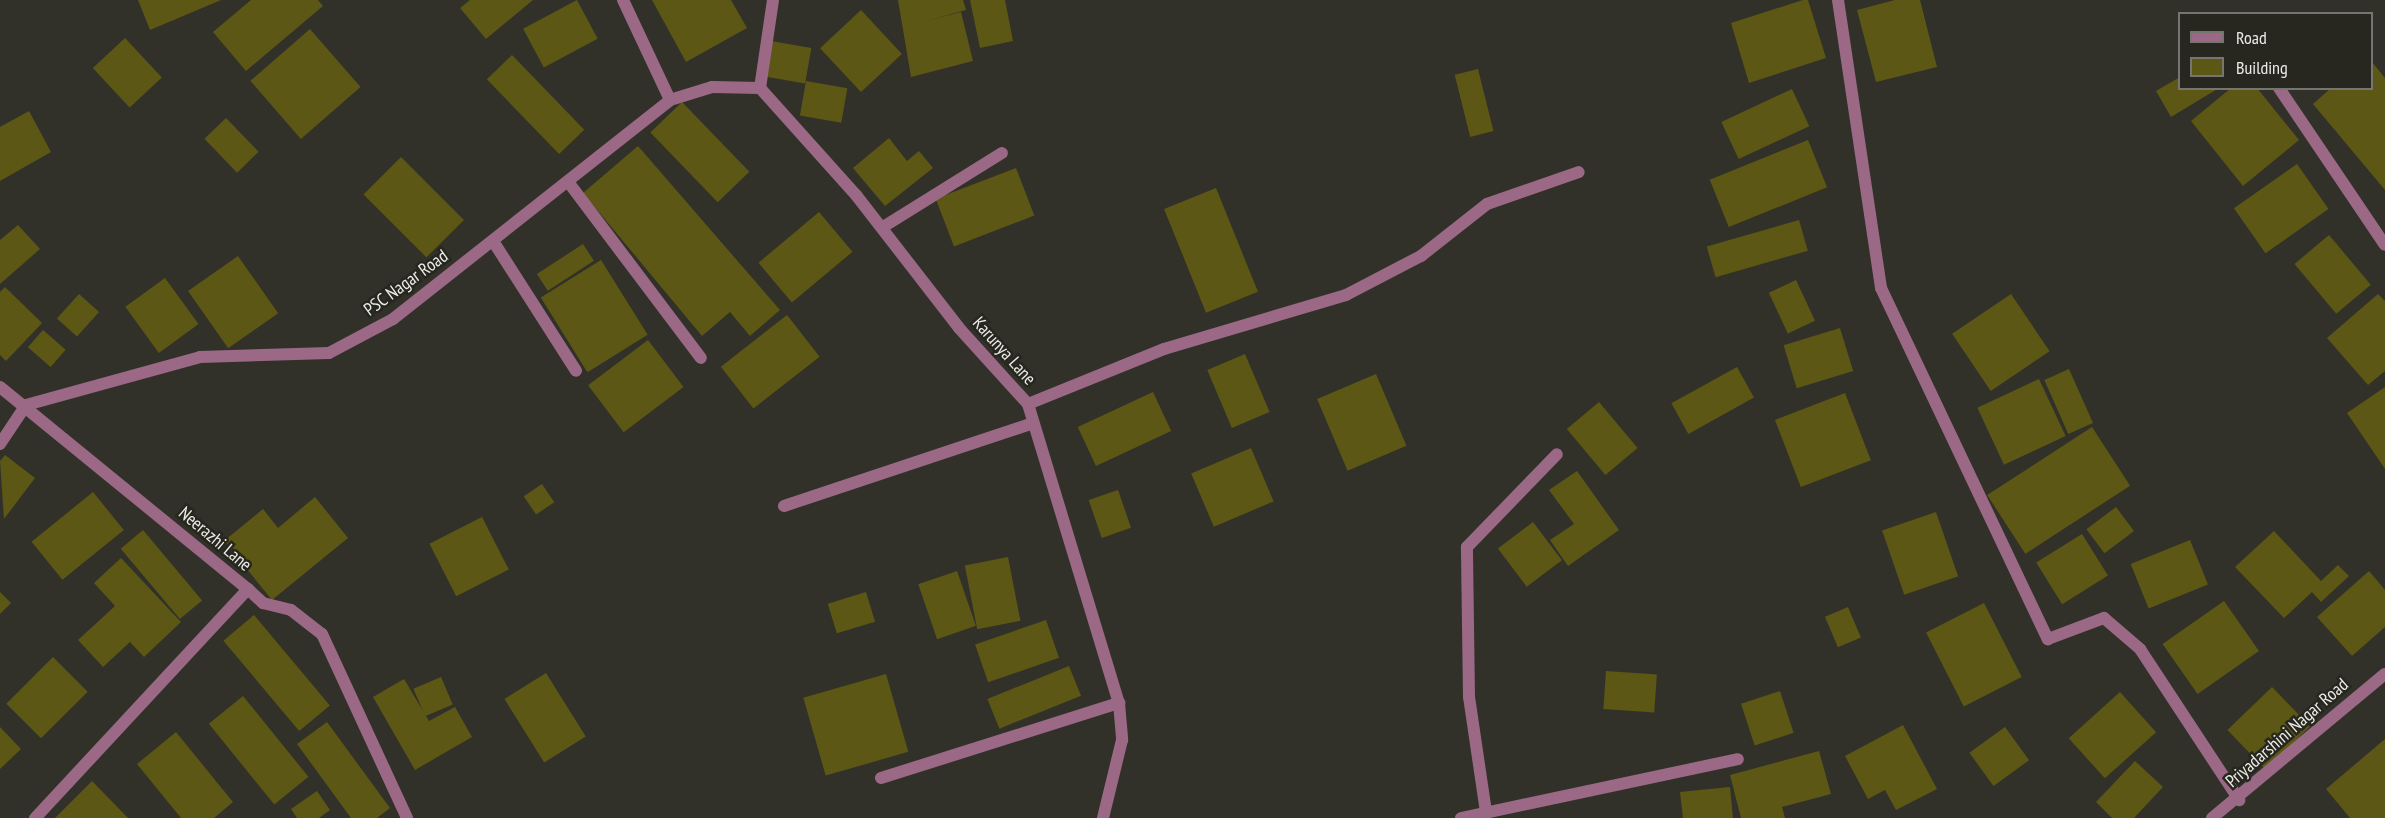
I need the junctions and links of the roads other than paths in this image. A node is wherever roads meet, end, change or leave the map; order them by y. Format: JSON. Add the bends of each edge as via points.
{"nodes":[{"id":1,"x":623,"y":0,"type":"edge"},
{"id":2,"x":773,"y":0,"type":"edge"},
{"id":3,"x":1838,"y":0,"type":"edge"},
{"id":4,"x":760,"y":88,"type":"junction"},
{"id":5,"x":2280,"y":90,"type":"edge"},
{"id":6,"x":670,"y":100,"type":"junction"},
{"id":7,"x":1002,"y":153,"type":"dead end"},
{"id":8,"x":1579,"y":172,"type":"dead end"},
{"id":9,"x":569,"y":183,"type":"junction"},
{"id":10,"x":883,"y":227,"type":"junction"},
{"id":11,"x":493,"y":241,"type":"junction"},
{"id":12,"x":2385,"y":245,"type":"edge"},
{"id":13,"x":701,"y":358,"type":"dead end"},
{"id":14,"x":576,"y":371,"type":"dead end"},
{"id":15,"x":0,"y":387,"type":"edge"},
{"id":16,"x":1028,"y":404,"type":"junction"},
{"id":17,"x":26,"y":405,"type":"junction"},
{"id":18,"x":1034,"y":423,"type":"junction"},
{"id":19,"x":0,"y":444,"type":"edge"},
{"id":20,"x":1557,"y":454,"type":"dead end"},
{"id":21,"x":784,"y":506,"type":"dead end"},
{"id":22,"x":248,"y":589,"type":"junction"},
{"id":23,"x":2385,"y":674,"type":"edge"},
{"id":24,"x":1119,"y":703,"type":"junction"},
{"id":25,"x":1738,"y":759,"type":"dead end"},
{"id":26,"x":881,"y":778,"type":"dead end"},
{"id":27,"x":2239,"y":800,"type":"junction"},
{"id":28,"x":1486,"y":812,"type":"junction"},
{"id":29,"x":35,"y":818,"type":"edge"},
{"id":30,"x":407,"y":818,"type":"edge"},
{"id":31,"x":1103,"y":818,"type":"edge"},
{"id":32,"x":1461,"y":818,"type":"edge"},
{"id":33,"x":2212,"y":818,"type":"edge"}],
"edges":[{"from":1,"to":6,"type":"street"},
{"from":2,"to":4,"type":"street"},
{"from":3,"to":27,"type":"street","via":[[1881,288],[2048,639],[2104,618],[2140,649]]},
{"from":4,"to":6,"type":"street","name":"PSC Nagar Road","via":[[712,87]]},
{"from":4,"to":10,"type":"street","name":"Karunya Lane"},
{"from":5,"to":12,"type":"street"},
{"from":6,"to":9,"type":"street","name":"PSC Nagar Road"},
{"from":7,"to":10,"type":"street"},
{"from":8,"to":16,"type":"street","via":[[1486,204],[1421,256],[1346,295],[1230,333],[1164,349]]},
{"from":9,"to":11,"type":"street","name":"PSC Nagar Road"},
{"from":9,"to":13,"type":"street"},
{"from":10,"to":16,"type":"street","name":"Karunya Lane","via":[[959,328]]},
{"from":11,"to":14,"type":"street"},
{"from":11,"to":17,"type":"street","name":"PSC Nagar Road","via":[[393,319],[329,353],[200,357]]},
{"from":15,"to":17,"type":"street","name":"Neerazhi Lane"},
{"from":16,"to":18,"type":"street","name":"Karunya Lane"},
{"from":17,"to":19,"type":"street"},
{"from":17,"to":22,"type":"street","name":"Neerazhi Lane"},
{"from":18,"to":21,"type":"street"},
{"from":18,"to":24,"type":"street","name":"Karunya Lane"},
{"from":20,"to":28,"type":"street","via":[[1467,547],[1469,697]]},
{"from":22,"to":29,"type":"street","name":"Neerazhi Lane"},
{"from":22,"to":30,"type":"street","via":[[263,603],[291,610],[322,634]]},
{"from":23,"to":27,"type":"street","name":"Priyadarshini Nagar Road"},
{"from":24,"to":26,"type":"street"},
{"from":24,"to":31,"type":"street","name":"Karunya Lane","via":[[1122,740]]},
{"from":25,"to":28,"type":"street"},
{"from":27,"to":33,"type":"street","name":"Priyadarshini Nagar Road"},
{"from":28,"to":32,"type":"street"}]}
